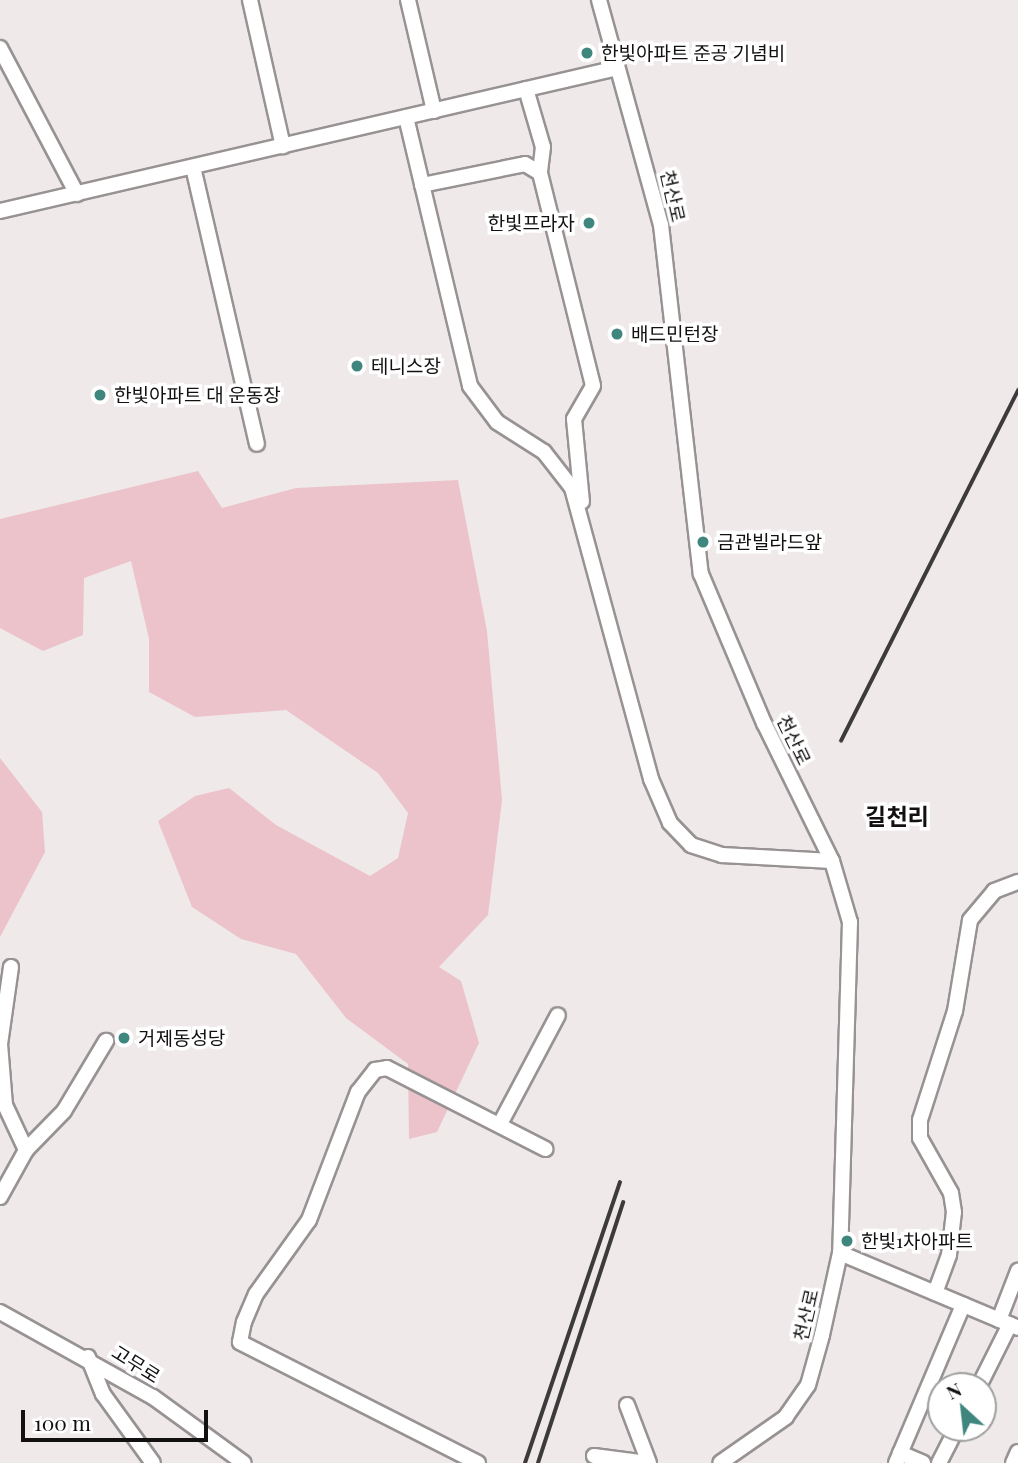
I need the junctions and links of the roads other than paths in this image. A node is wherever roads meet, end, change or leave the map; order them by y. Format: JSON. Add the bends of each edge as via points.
{"nodes":[{"id":1,"x":250,"y":0,"type":"edge"},
{"id":2,"x":408,"y":0,"type":"edge"},
{"id":3,"x":599,"y":0,"type":"edge"},
{"id":4,"x":0,"y":48,"type":"edge"},
{"id":5,"x":617,"y":68,"type":"junction"},
{"id":6,"x":526,"y":89,"type":"junction"},
{"id":7,"x":434,"y":111,"type":"junction"},
{"id":8,"x":406,"y":117,"type":"junction"},
{"id":9,"x":283,"y":146,"type":"junction"},
{"id":10,"x":193,"y":167,"type":"junction"},
{"id":11,"x":540,"y":173,"type":"junction"},
{"id":12,"x":422,"y":185,"type":"junction"},
{"id":13,"x":77,"y":194,"type":"junction"},
{"id":14,"x":0,"y":211,"type":"edge"},
{"id":15,"x":257,"y":444,"type":"dead end"},
{"id":16,"x":583,"y":514,"type":"junction"},
{"id":17,"x":832,"y":861,"type":"junction"},
{"id":18,"x":1018,"y":883,"type":"edge"},
{"id":19,"x":12,"y":967,"type":"dead end"},
{"id":20,"x":558,"y":1015,"type":"dead end"},
{"id":21,"x":106,"y":1041,"type":"dead end"},
{"id":22,"x":500,"y":1124,"type":"junction"},
{"id":23,"x":545,"y":1149,"type":"dead end"},
{"id":24,"x":26,"y":1150,"type":"junction"},
{"id":25,"x":0,"y":1197,"type":"edge"},
{"id":26,"x":839,"y":1253,"type":"junction"},
{"id":27,"x":1018,"y":1271,"type":"edge"},
{"id":28,"x":935,"y":1293,"type":"junction"},
{"id":29,"x":963,"y":1305,"type":"junction"},
{"id":30,"x":0,"y":1312,"type":"edge"},
{"id":31,"x":1009,"y":1324,"type":"edge"},
{"id":32,"x":89,"y":1357,"type":"junction"},
{"id":33,"x":986,"y":1372,"type":"edge"},
{"id":34,"x":627,"y":1405,"type":"dead end"},
{"id":35,"x":950,"y":1442,"type":"edge"},
{"id":36,"x":1018,"y":1452,"type":"edge"},
{"id":37,"x":594,"y":1456,"type":"dead end"},
{"id":38,"x":898,"y":1458,"type":"edge"},
{"id":39,"x":153,"y":1463,"type":"edge"},
{"id":40,"x":244,"y":1463,"type":"edge"},
{"id":41,"x":478,"y":1463,"type":"edge"},
{"id":42,"x":649,"y":1463,"type":"edge"},
{"id":43,"x":720,"y":1463,"type":"edge"},
{"id":44,"x":923,"y":1463,"type":"edge"},
{"id":45,"x":939,"y":1463,"type":"edge"},
{"id":46,"x":1013,"y":1463,"type":"edge"}],
"edges":[{"from":1,"to":9,"type":"street"},
{"from":2,"to":7,"type":"street"},
{"from":3,"to":5,"type":"street","name":"천산로"},
{"from":4,"to":13,"type":"street"},
{"from":5,"to":6,"type":"street"},
{"from":5,"to":17,"type":"street","name":"천산로","via":[[640,136],[670,276],[701,574]]},
{"from":6,"to":7,"type":"street"},
{"from":6,"to":11,"type":"street","via":[[543,147]]},
{"from":7,"to":8,"type":"street"},
{"from":8,"to":9,"type":"street"},
{"from":8,"to":12,"type":"street"},
{"from":9,"to":10,"type":"street"},
{"from":10,"to":13,"type":"street"},
{"from":10,"to":15,"type":"street"},
{"from":11,"to":12,"type":"street","via":[[525,164]]},
{"from":11,"to":16,"type":"street","via":[[593,386],[574,419]]},
{"from":12,"to":16,"type":"street","via":[[470,386],[497,422],[561,471]]},
{"from":13,"to":14,"type":"street"},
{"from":16,"to":17,"type":"street","via":[[651,779],[670,823],[691,845],[722,855]]},
{"from":17,"to":26,"type":"street","name":"천산로","via":[[850,922]]},
{"from":18,"to":28,"type":"street","via":[[994,891],[970,920],[960,988],[920,1120],[920,1138],[951,1194],[954,1212],[954,1234]]},
{"from":19,"to":24,"type":"street","via":[[0,1044],[5,1105]]},
{"from":20,"to":22,"type":"street"},
{"from":21,"to":24,"type":"street","via":[[64,1111]]},
{"from":22,"to":23,"type":"street"},
{"from":22,"to":41,"type":"street","via":[[387,1068],[365,1077],[329,1177],[296,1242],[256,1294],[240,1342]]},
{"from":24,"to":25,"type":"street"},
{"from":26,"to":28,"type":"street"},
{"from":26,"to":43,"type":"street","name":"천산로","via":[[808,1385],[786,1417]]},
{"from":27,"to":31,"type":"street"},
{"from":28,"to":29,"type":"street"},
{"from":29,"to":31,"type":"street"},
{"from":29,"to":38,"type":"street"},
{"from":30,"to":32,"type":"street","name":"고무로"},
{"from":31,"to":33,"type":"street"},
{"from":32,"to":39,"type":"street","via":[[103,1394]]},
{"from":32,"to":40,"type":"street","name":"고무로"},
{"from":34,"to":42,"type":"street"},
{"from":35,"to":45,"type":"street"},
{"from":36,"to":46,"type":"street"},
{"from":37,"to":42,"type":"street"},
{"from":38,"to":44,"type":"street"}]}
